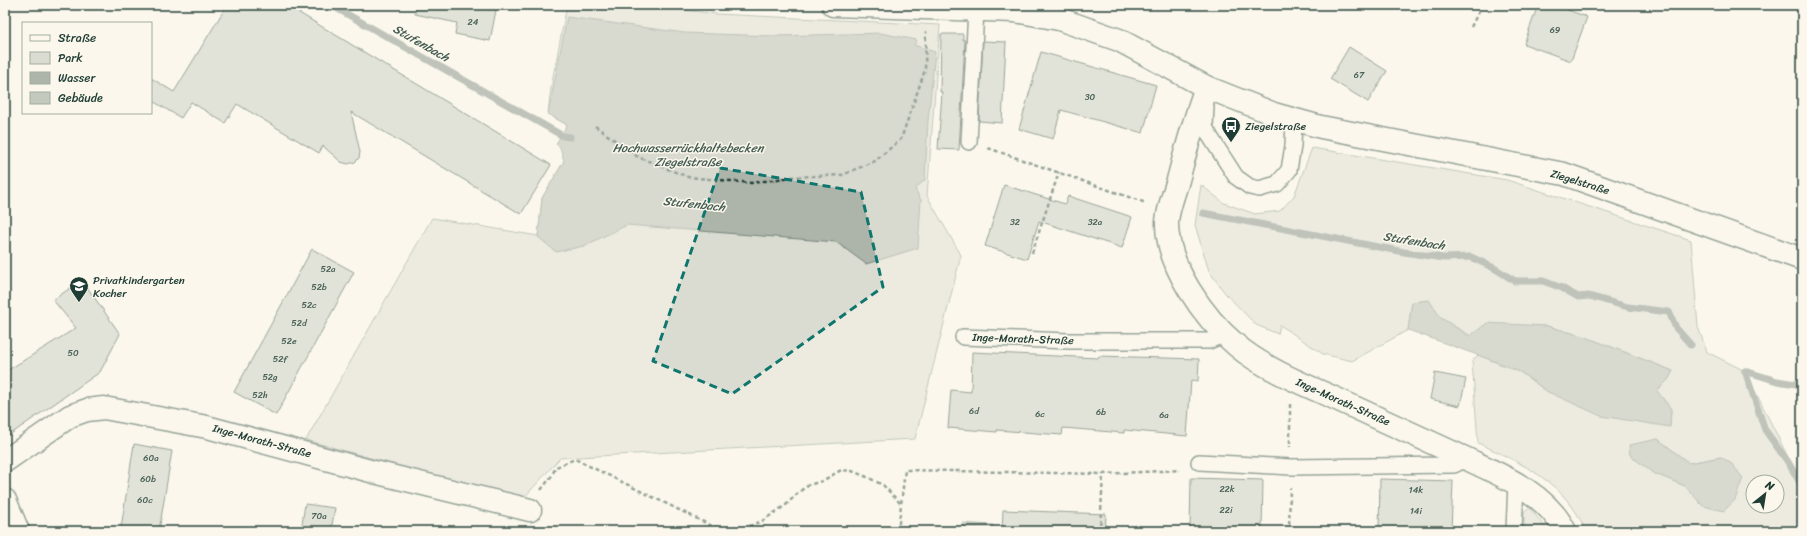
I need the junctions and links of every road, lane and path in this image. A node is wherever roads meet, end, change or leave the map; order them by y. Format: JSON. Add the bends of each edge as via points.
{"nodes":[{"id":1,"x":833,"y":5,"type":"edge"},
{"id":2,"x":1482,"y":5,"type":"edge"},
{"id":3,"x":1016,"y":8,"type":"edge"},
{"id":4,"x":976,"y":10,"type":"junction"},
{"id":5,"x":1471,"y":27,"type":"dead end"},
{"id":6,"x":925,"y":49,"type":"dead end"},
{"id":7,"x":1206,"y":87,"type":"junction"},
{"id":8,"x":1294,"y":120,"type":"junction"},
{"id":9,"x":595,"y":126,"type":"dead end"},
{"id":10,"x":970,"y":142,"type":"joint"},
{"id":11,"x":1058,"y":172,"type":"junction"},
{"id":12,"x":1169,"y":211,"type":"junction"},
{"id":13,"x":1032,"y":253,"type":"dead end"},
{"id":14,"x":1802,"y":259,"type":"edge"},
{"id":15,"x":1224,"y":334,"type":"junction"},
{"id":16,"x":963,"y":337,"type":"dead end"},
{"id":17,"x":1466,"y":459,"type":"junction"},
{"id":18,"x":5,"y":461,"type":"edge"},
{"id":19,"x":1199,"y":462,"type":"joint"},
{"id":20,"x":1104,"y":474,"type":"junction"},
{"id":21,"x":1516,"y":483,"type":"junction"},
{"id":22,"x":5,"y":500,"type":"edge"},
{"id":23,"x":901,"y":504,"type":"junction"},
{"id":24,"x":530,"y":510,"type":"joint"},
{"id":25,"x":18,"y":531,"type":"edge"},
{"id":26,"x":898,"y":531,"type":"edge"},
{"id":27,"x":1100,"y":531,"type":"edge"},
{"id":28,"x":1514,"y":531,"type":"edge"},
{"id":29,"x":1565,"y":531,"type":"edge"}],
"edges":[{"from":1,"to":4,"type":"street","name":"Ziegelstraße"},
{"from":2,"to":5,"type":"path"},
{"from":3,"to":4,"type":"street","name":"Ziegelstraße"},
{"from":3,"to":7,"type":"street","name":"Ziegelstraße","via":[[1059,19],[1120,40]]},
{"from":4,"to":10,"type":"lane"},
{"from":6,"to":9,"type":"path","via":[[924,70],[901,139],[874,161],[842,175],[791,177],[752,183],[688,177],[638,157]]},
{"from":7,"to":8,"type":"street","name":"Ziegelstraße"},
{"from":7,"to":8,"type":"lane","via":[[1205,127],[1236,177],[1250,187],[1277,184],[1289,170]]},
{"from":7,"to":12,"type":"street","name":"Inge-Morath-Straße"},
{"from":8,"to":14,"type":"street","name":"Ziegelstraße","via":[[1564,174]]},
{"from":10,"to":11,"type":"path"},
{"from":11,"to":12,"type":"path"},
{"from":11,"to":13,"type":"path"},
{"from":12,"to":15,"type":"street","name":"Inge-Morath-Straße","via":[[1168,237],[1178,268],[1208,318]]},
{"from":15,"to":16,"type":"lane","name":"Inge-Morath-Straße","via":[[1209,341],[1069,341]]},
{"from":15,"to":17,"type":"street","name":"Inge-Morath-Straße","via":[[1236,346],[1293,380]]},
{"from":17,"to":19,"type":"lane","via":[[1454,465],[1290,467]]},
{"from":17,"to":21,"type":"street","name":"Inge-Morath-Straße"},
{"from":18,"to":24,"type":"street","name":"Inge-Morath-Straße","via":[[70,416],[104,408],[207,427],[374,472]]},
{"from":19,"to":20,"type":"path","via":[[1194,469]]},
{"from":20,"to":23,"type":"path","via":[[905,470]]},
{"from":20,"to":27,"type":"path"},
{"from":21,"to":28,"type":"lane"},
{"from":21,"to":29,"type":"street","name":"Inge-Morath-Straße","via":[[1546,505]]},
{"from":22,"to":25,"type":"street"},
{"from":23,"to":24,"type":"path","via":[[883,485],[852,471],[841,470],[822,481],[808,484],[786,505],[762,521],[747,527],[714,526],[575,458],[556,467],[533,500]]},
{"from":23,"to":26,"type":"path"}]}
